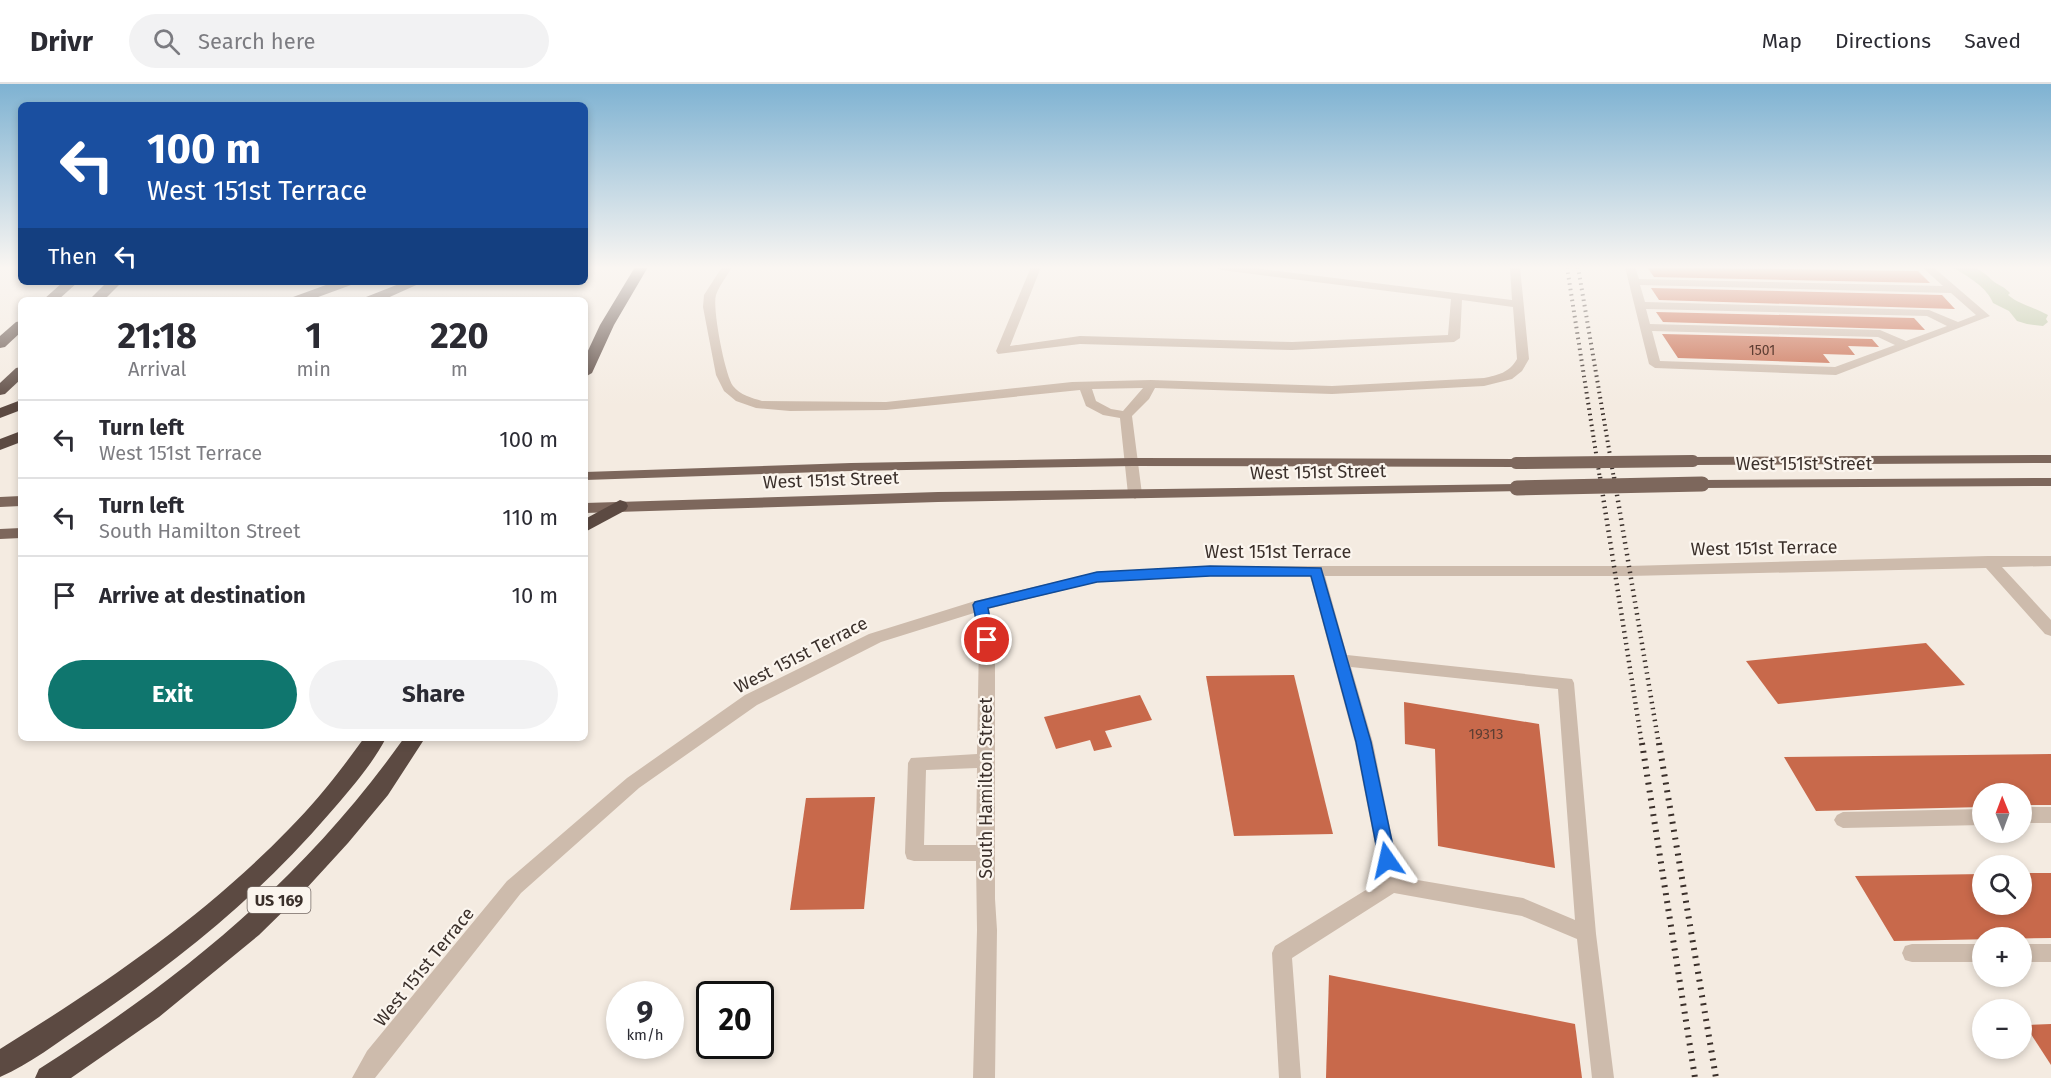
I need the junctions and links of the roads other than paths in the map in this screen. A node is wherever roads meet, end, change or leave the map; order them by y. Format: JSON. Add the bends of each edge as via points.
{"nodes":[{"id":1,"x":614,"y":313,"type":"edge"},
{"id":2,"x":710,"y":313,"type":"edge"},
{"id":3,"x":1017,"y":313,"type":"edge"},
{"id":4,"x":1456,"y":313,"type":"edge"},
{"id":5,"x":1519,"y":313,"type":"edge"},
{"id":6,"x":1642,"y":313,"type":"edge"},
{"id":7,"x":1909,"y":313,"type":"edge"},
{"id":8,"x":1981,"y":313,"type":"edge"},
{"id":9,"x":1958,"y":326,"type":"junction"},
{"id":10,"x":1646,"y":327,"type":"junction"},
{"id":11,"x":18,"y":329,"type":"edge"},
{"id":12,"x":0,"y":344,"type":"edge"},
{"id":13,"x":1906,"y":345,"type":"junction"},
{"id":14,"x":588,"y":366,"type":"edge"},
{"id":15,"x":18,"y":374,"type":"edge"},
{"id":16,"x":1151,"y":384,"type":"junction"},
{"id":17,"x":1085,"y":386,"type":"junction"},
{"id":18,"x":0,"y":391,"type":"edge"},
{"id":19,"x":18,"y":406,"type":"edge"},
{"id":20,"x":0,"y":413,"type":"edge"},
{"id":21,"x":1126,"y":415,"type":"junction"},
{"id":22,"x":18,"y":437,"type":"edge"},
{"id":23,"x":0,"y":445,"type":"edge"},
{"id":24,"x":2051,"y":459,"type":"edge"},
{"id":25,"x":1133,"y":462,"type":"junction"},
{"id":26,"x":588,"y":476,"type":"edge"},
{"id":27,"x":2051,"y":482,"type":"edge"},
{"id":28,"x":1135,"y":494,"type":"junction"},
{"id":29,"x":18,"y":501,"type":"edge"},
{"id":30,"x":0,"y":502,"type":"edge"},
{"id":31,"x":620,"y":506,"type":"junction"},
{"id":32,"x":588,"y":508,"type":"edge"},
{"id":33,"x":588,"y":524,"type":"edge"},
{"id":34,"x":18,"y":533,"type":"edge"},
{"id":35,"x":0,"y":534,"type":"edge"},
{"id":36,"x":1988,"y":561,"type":"junction"},
{"id":37,"x":2051,"y":561,"type":"edge"},
{"id":38,"x":1316,"y":571,"type":"junction"},
{"id":39,"x":980,"y":605,"type":"junction"},
{"id":40,"x":2051,"y":630,"type":"edge"},
{"id":41,"x":1340,"y":660,"type":"junction"},
{"id":42,"x":374,"y":741,"type":"edge"},
{"id":43,"x":413,"y":741,"type":"edge"},
{"id":44,"x":987,"y":761,"type":"junction"},
{"id":45,"x":2051,"y":815,"type":"edge"},
{"id":46,"x":2032,"y":816,"type":"edge"},
{"id":47,"x":1972,"y":817,"type":"edge"},
{"id":48,"x":1843,"y":820,"type":"dead end"},
{"id":49,"x":987,"y":853,"type":"junction"},
{"id":50,"x":1392,"y":884,"type":"junction"},
{"id":51,"x":1586,"y":934,"type":"junction"},
{"id":52,"x":1912,"y":953,"type":"dead end"},
{"id":53,"x":1972,"y":953,"type":"edge"},
{"id":54,"x":2032,"y":953,"type":"edge"},
{"id":55,"x":2051,"y":953,"type":"edge"},
{"id":56,"x":0,"y":1064,"type":"edge"},
{"id":57,"x":48,"y":1078,"type":"edge"},
{"id":58,"x":363,"y":1078,"type":"edge"},
{"id":59,"x":984,"y":1078,"type":"edge"},
{"id":60,"x":1290,"y":1078,"type":"edge"},
{"id":61,"x":1603,"y":1078,"type":"edge"}],
"edges":[{"from":1,"to":14,"type":"highway"},
{"from":2,"to":17,"type":"street","via":[[728,388],[740,398],[760,405],[886,406]]},
{"from":3,"to":4,"type":"street","via":[[1002,351],[1080,340],[1292,346],[1454,338]]},
{"from":5,"to":16,"type":"street","via":[[1523,359],[1508,376],[1484,382],[1332,390]]},
{"from":6,"to":10,"type":"street"},
{"from":7,"to":9,"type":"street","via":[[1929,314]]},
{"from":8,"to":9,"type":"street","via":[[1984,316]]},
{"from":9,"to":13,"type":"street"},
{"from":10,"to":13,"type":"street","via":[[1880,334]]},
{"from":10,"to":13,"type":"street","via":[[1655,364],[1836,371]]},
{"from":11,"to":12,"type":"highway"},
{"from":15,"to":18,"type":"highway"},
{"from":16,"to":17,"type":"street"},
{"from":16,"to":21,"type":"street"},
{"from":17,"to":21,"type":"street","via":[[1090,403]]},
{"from":19,"to":20,"type":"highway"},
{"from":21,"to":25,"type":"street"},
{"from":22,"to":23,"type":"highway"},
{"from":24,"to":25,"type":"main road","name":"West 151st Street","bridge":true},
{"from":25,"to":26,"type":"main road","name":"West 151st Street"},
{"from":25,"to":28,"type":"street"},
{"from":27,"to":28,"type":"main road","name":"West 151st Street","bridge":true},
{"from":28,"to":31,"type":"main road","name":"West 151st Street"},
{"from":29,"to":30,"type":"main road"},
{"from":31,"to":32,"type":"main road","name":"West 151st Street"},
{"from":31,"to":33,"type":"highway"},
{"from":34,"to":35,"type":"main road"},
{"from":36,"to":37,"type":"street","name":"West 151st Terrace"},
{"from":36,"to":38,"type":"street","name":"West 151st Terrace","via":[[1614,571]]},
{"from":36,"to":40,"type":"street"},
{"from":38,"to":39,"type":"street","name":"West 151st Terrace","via":[[1097,577]]},
{"from":38,"to":41,"type":"street"},
{"from":39,"to":44,"type":"street","name":"South Hamilton Street","via":[[987,640]]},
{"from":39,"to":58,"type":"street","name":"West 151st Terrace","via":[[875,638],[751,700],[633,783],[514,887]]},
{"from":41,"to":50,"type":"street","via":[[1364,742]]},
{"from":41,"to":51,"type":"street","via":[[1566,683]]},
{"from":42,"to":56,"type":"highway","via":[[323,807],[230,901],[131,979]]},
{"from":43,"to":57,"type":"highway","number":"US 169","via":[[344,832],[266,912],[166,995]]},
{"from":44,"to":49,"type":"street","name":"South Hamilton Street"},
{"from":44,"to":49,"type":"street","via":[[917,763],[914,853]]},
{"from":45,"to":46,"type":"street"},
{"from":47,"to":48,"type":"street"},
{"from":49,"to":59,"type":"street","name":"South Hamilton Street"},
{"from":50,"to":51,"type":"street","via":[[1523,907]]},
{"from":50,"to":60,"type":"street","via":[[1282,953]]},
{"from":51,"to":61,"type":"street"},
{"from":52,"to":53,"type":"street"},
{"from":54,"to":55,"type":"street"}]}
